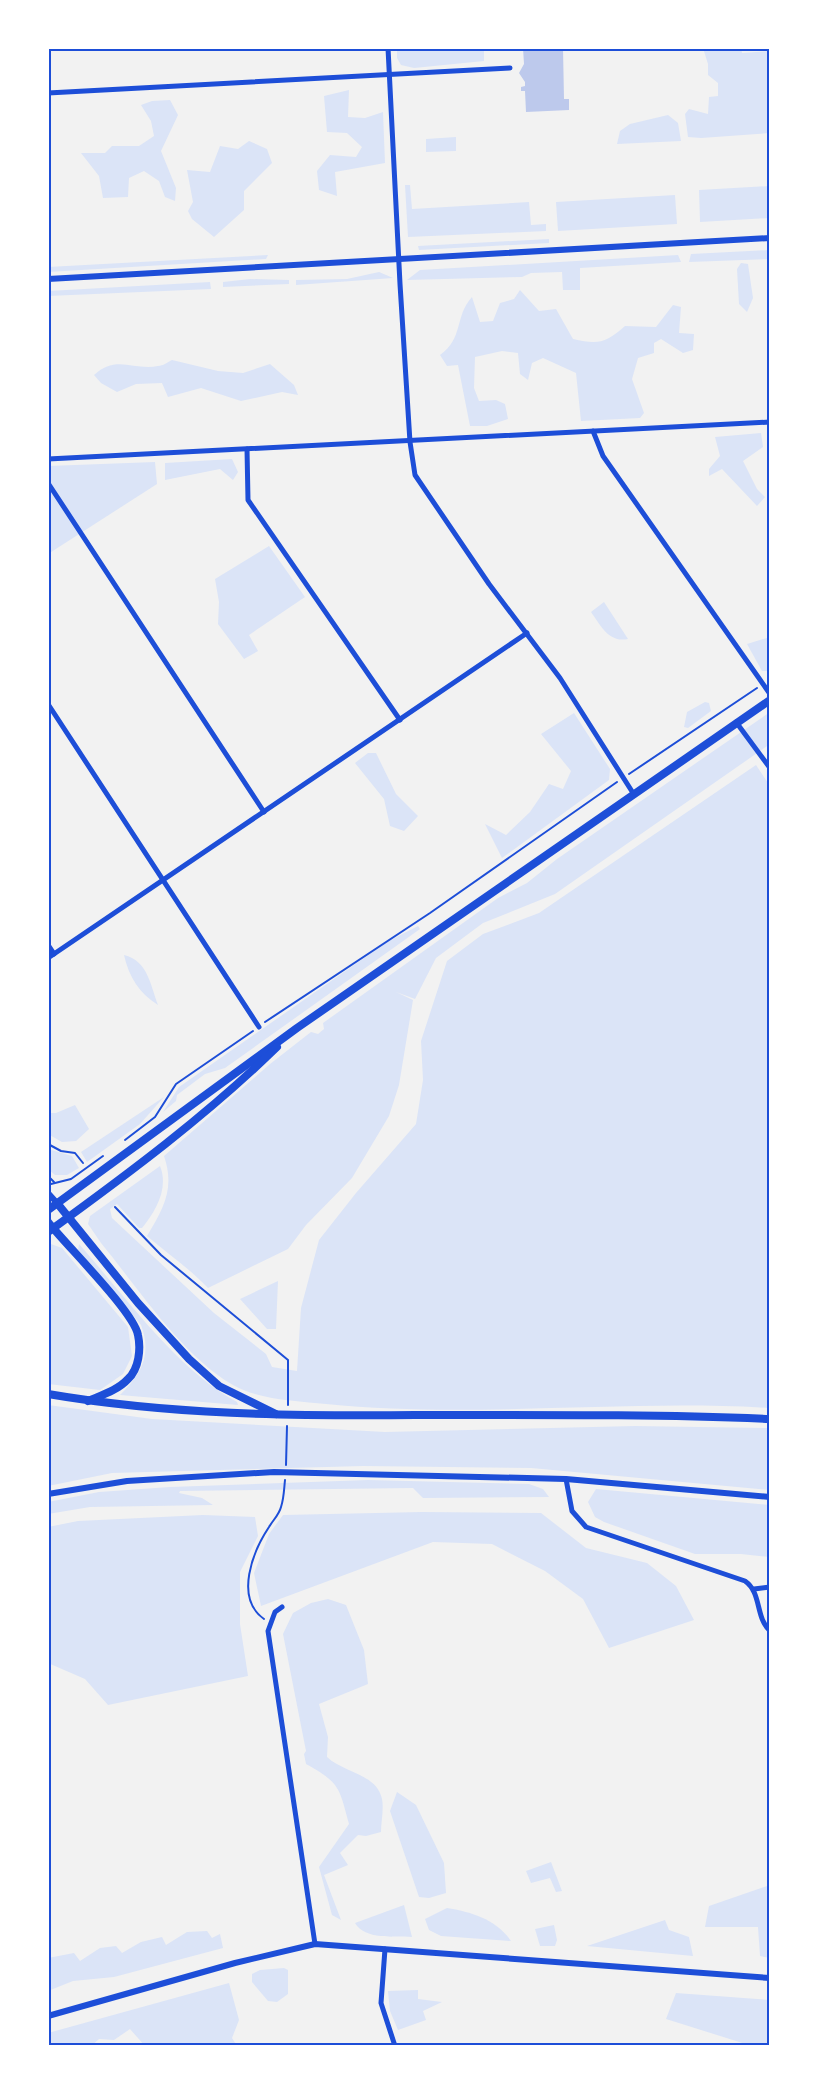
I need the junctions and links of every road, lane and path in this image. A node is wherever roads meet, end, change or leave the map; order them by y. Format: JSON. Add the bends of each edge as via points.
{"nodes":[{"id":1,"x":388,"y":48,"type":"edge"},
{"id":2,"x":510,"y":68,"type":"dead end"},
{"id":3,"x":390,"y":73,"type":"junction"},
{"id":4,"x":48,"y":93,"type":"edge"},
{"id":5,"x":770,"y":238,"type":"edge"},
{"id":6,"x":399,"y":260,"type":"junction"},
{"id":7,"x":48,"y":279,"type":"edge"},
{"id":8,"x":770,"y":422,"type":"edge"},
{"id":9,"x":593,"y":431,"type":"junction"},
{"id":10,"x":410,"y":442,"type":"junction"},
{"id":11,"x":247,"y":449,"type":"junction"},
{"id":12,"x":48,"y":459,"type":"edge"},
{"id":13,"x":48,"y":483,"type":"edge"},
{"id":14,"x":527,"y":633,"type":"junction"},
{"id":15,"x":764,"y":684,"type":"junction"},
{"id":16,"x":770,"y":694,"type":"edge"},
{"id":17,"x":770,"y":700,"type":"edge"},
{"id":18,"x":48,"y":704,"type":"edge"},
{"id":19,"x":400,"y":720,"type":"junction"},
{"id":20,"x":736,"y":722,"type":"junction"},
{"id":21,"x":770,"y":768,"type":"edge"},
{"id":22,"x":624,"y":777,"type":"junction"},
{"id":23,"x":633,"y":792,"type":"junction"},
{"id":24,"x":264,"y":812,"type":"junction"},
{"id":25,"x":163,"y":880,"type":"junction"},
{"id":26,"x":48,"y":945,"type":"edge"},
{"id":27,"x":54,"y":954,"type":"junction"},
{"id":28,"x":48,"y":958,"type":"edge"},
{"id":29,"x":259,"y":1027,"type":"junction"},
{"id":30,"x":297,"y":1028,"type":"junction"},
{"id":31,"x":124,"y":1141,"type":"dead end"},
{"id":32,"x":48,"y":1144,"type":"edge"},
{"id":33,"x":107,"y":1153,"type":"dead end"},
{"id":34,"x":83,"y":1164,"type":"dead end"},
{"id":35,"x":48,"y":1176,"type":"edge"},
{"id":36,"x":54,"y":1182,"type":"junction"},
{"id":37,"x":48,"y":1185,"type":"edge"},
{"id":38,"x":48,"y":1193,"type":"edge"},
{"id":39,"x":57,"y":1203,"type":"junction"},
{"id":40,"x":115,"y":1207,"type":"dead end"},
{"id":41,"x":48,"y":1210,"type":"edge"},
{"id":42,"x":68,"y":1217,"type":"junction"},
{"id":43,"x":50,"y":1227,"type":"edge"},
{"id":44,"x":48,"y":1394,"type":"edge"},
{"id":45,"x":87,"y":1401,"type":"junction"},
{"id":46,"x":288,"y":1409,"type":"dead end"},
{"id":47,"x":279,"y":1416,"type":"junction"},
{"id":48,"x":770,"y":1419,"type":"edge"},
{"id":49,"x":288,"y":1421,"type":"dead end"},
{"id":50,"x":285,"y":1468,"type":"dead end"},
{"id":51,"x":566,"y":1479,"type":"junction"},
{"id":52,"x":285,"y":1480,"type":"dead end"},
{"id":53,"x":48,"y":1494,"type":"edge"},
{"id":54,"x":770,"y":1497,"type":"edge"},
{"id":55,"x":770,"y":1587,"type":"edge"},
{"id":56,"x":754,"y":1589,"type":"junction"},
{"id":57,"x":282,"y":1607,"type":"dead end"},
{"id":58,"x":269,"y":1623,"type":"junction"},
{"id":59,"x":770,"y":1630,"type":"edge"},
{"id":60,"x":315,"y":1944,"type":"junction"},
{"id":61,"x":385,"y":1949,"type":"junction"},
{"id":62,"x":770,"y":1978,"type":"edge"},
{"id":63,"x":48,"y":2016,"type":"edge"},
{"id":64,"x":395,"y":2046,"type":"edge"}],
"edges":[{"from":1,"to":3,"type":"street"},
{"from":2,"to":3,"type":"street"},
{"from":3,"to":4,"type":"street"},
{"from":3,"to":6,"type":"street"},
{"from":5,"to":6,"type":"street"},
{"from":6,"to":7,"type":"street"},
{"from":6,"to":10,"type":"street"},
{"from":8,"to":9,"type":"street"},
{"from":9,"to":10,"type":"street"},
{"from":9,"to":15,"type":"street","via":[[603,456]]},
{"from":10,"to":11,"type":"street"},
{"from":10,"to":14,"type":"street","via":[[416,475]]},
{"from":11,"to":12,"type":"street"},
{"from":11,"to":19,"type":"street","via":[[248,501]]},
{"from":13,"to":24,"type":"street"},
{"from":14,"to":19,"type":"street"},
{"from":14,"to":22,"type":"street"},
{"from":15,"to":16,"type":"street"},
{"from":15,"to":22,"type":"path"},
{"from":17,"to":20,"type":"main road"},
{"from":18,"to":25,"type":"street"},
{"from":19,"to":24,"type":"street"},
{"from":20,"to":21,"type":"street"},
{"from":20,"to":23,"type":"main road"},
{"from":22,"to":23,"type":"street"},
{"from":22,"to":29,"type":"path","via":[[430,914]]},
{"from":23,"to":30,"type":"main road"},
{"from":24,"to":25,"type":"street"},
{"from":25,"to":27,"type":"street"},
{"from":25,"to":29,"type":"street"},
{"from":26,"to":27,"type":"street"},
{"from":27,"to":28,"type":"street"},
{"from":29,"to":31,"type":"path","via":[[176,1084],[155,1117]]},
{"from":30,"to":39,"type":"main road"},
{"from":30,"to":42,"type":"main road","via":[[229,1093]]},
{"from":32,"to":34,"type":"path","via":[[75,1153]]},
{"from":33,"to":36,"type":"path","via":[[71,1179]]},
{"from":35,"to":36,"type":"path"},
{"from":36,"to":37,"type":"path"},
{"from":38,"to":39,"type":"street"},
{"from":39,"to":41,"type":"main road"},
{"from":39,"to":42,"type":"highway"},
{"from":40,"to":46,"type":"path","via":[[161,1255],[288,1360]]},
{"from":42,"to":43,"type":"main road"},
{"from":42,"to":47,"type":"highway","via":[[189,1359],[219,1386]]},
{"from":43,"to":45,"type":"highway","via":[[127,1313],[138,1334],[138,1360],[131,1377],[119,1387]]},
{"from":44,"to":45,"type":"highway"},
{"from":45,"to":47,"type":"highway","via":[[183,1412]]},
{"from":47,"to":48,"type":"highway","via":[[668,1415]]},
{"from":49,"to":50,"type":"path"},
{"from":51,"to":53,"type":"street","via":[[274,1472],[127,1481]]},
{"from":51,"to":54,"type":"street"},
{"from":51,"to":56,"type":"street","via":[[572,1511],[586,1527],[745,1581]]},
{"from":52,"to":58,"type":"path","via":[[281,1509],[250,1568],[247,1591],[256,1614]]},
{"from":55,"to":56,"type":"street"},
{"from":56,"to":59,"type":"street","via":[[762,1621]]},
{"from":57,"to":58,"type":"street"},
{"from":58,"to":60,"type":"street"},
{"from":60,"to":61,"type":"street"},
{"from":60,"to":63,"type":"street"},
{"from":61,"to":62,"type":"street"},
{"from":61,"to":64,"type":"street","via":[[381,2003]]}]}
